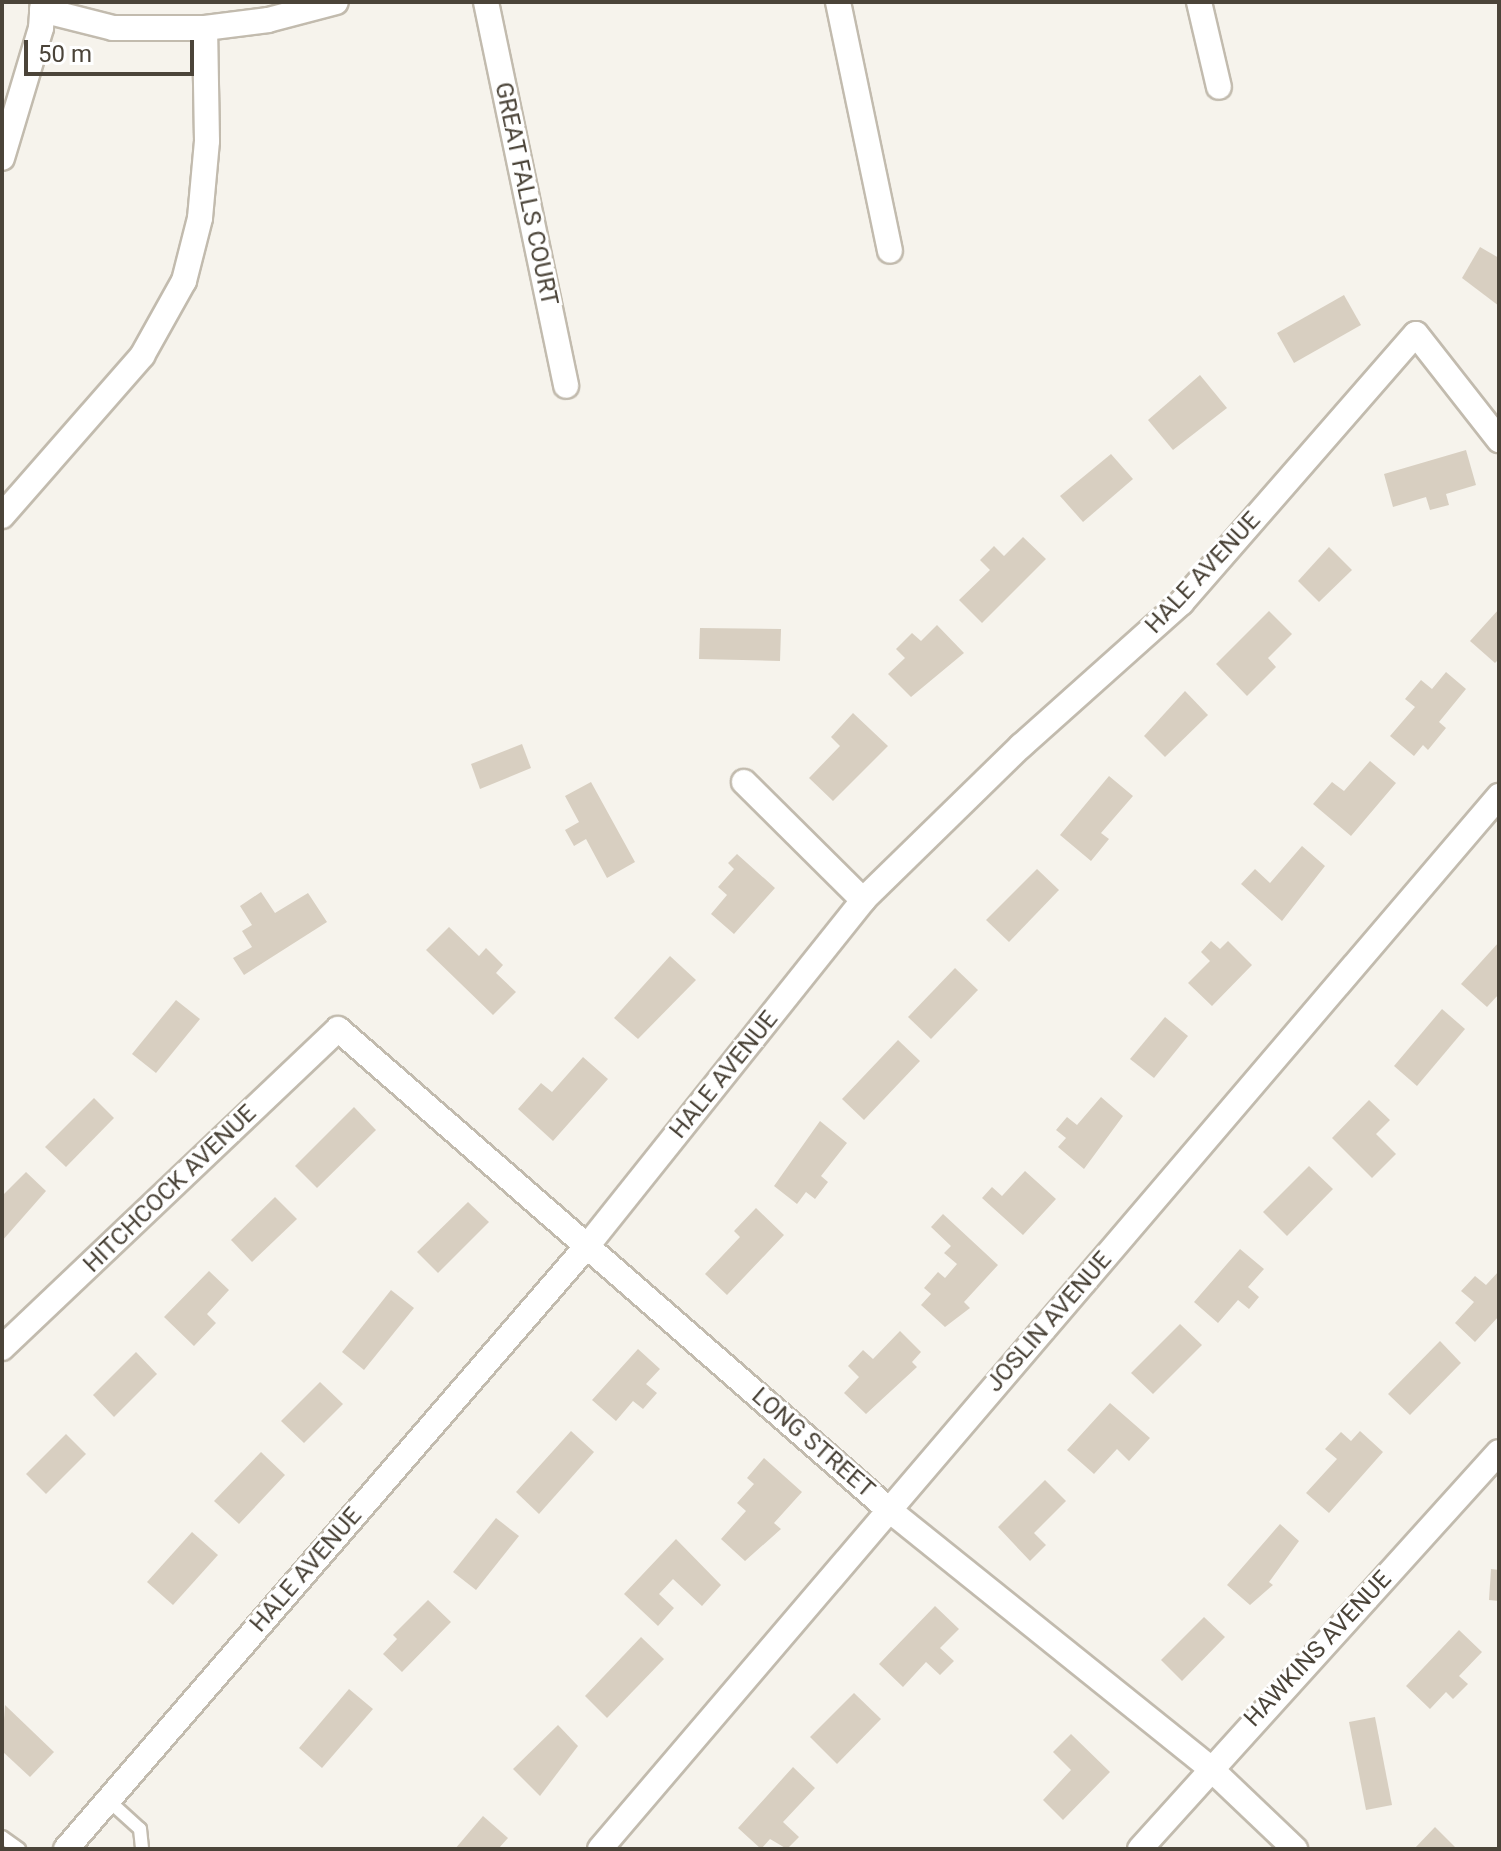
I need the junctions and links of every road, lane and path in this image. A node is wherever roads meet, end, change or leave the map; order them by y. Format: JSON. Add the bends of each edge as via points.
{"nodes":[{"id":1,"x":336,"y":2,"type":"edge"},
{"id":2,"x":486,"y":2,"type":"edge"},
{"id":3,"x":838,"y":2,"type":"edge"},
{"id":4,"x":1199,"y":2,"type":"edge"},
{"id":5,"x":43,"y":6,"type":"edge"},
{"id":6,"x":205,"y":28,"type":"junction"},
{"id":7,"x":1219,"y":87,"type":"dead end"},
{"id":8,"x":2,"y":158,"type":"edge"},
{"id":9,"x":890,"y":251,"type":"dead end"},
{"id":10,"x":566,"y":386,"type":"dead end"},
{"id":11,"x":1499,"y":440,"type":"edge"},
{"id":12,"x":2,"y":516,"type":"edge"},
{"id":13,"x":744,"y":782,"type":"dead end"},
{"id":14,"x":1499,"y":796,"type":"edge"},
{"id":15,"x":863,"y":900,"type":"junction"},
{"id":16,"x":338,"y":1029,"type":"joint"},
{"id":17,"x":588,"y":1245,"type":"junction"},
{"id":18,"x":2,"y":1348,"type":"edge"},
{"id":19,"x":1499,"y":1452,"type":"edge"},
{"id":20,"x":888,"y":1509,"type":"junction"},
{"id":21,"x":1209,"y":1767,"type":"junction"},
{"id":22,"x":108,"y":1800,"type":"junction"},
{"id":23,"x":2,"y":1837,"type":"edge"},
{"id":24,"x":19,"y":1849,"type":"edge"},
{"id":25,"x":66,"y":1849,"type":"edge"},
{"id":26,"x":142,"y":1849,"type":"edge"},
{"id":27,"x":600,"y":1849,"type":"edge"},
{"id":28,"x":1140,"y":1849,"type":"edge"},
{"id":29,"x":1295,"y":1849,"type":"edge"}],
"edges":[{"from":1,"to":6,"type":"street","via":[[268,20]]},
{"from":2,"to":10,"type":"street","name":"GREAT FALLS COURT"},
{"from":3,"to":9,"type":"street"},
{"from":4,"to":7,"type":"street"},
{"from":5,"to":6,"type":"street","via":[[113,28]]},
{"from":5,"to":8,"type":"street"},
{"from":6,"to":12,"type":"street","via":[[207,141],[200,218],[184,281],[142,356]]},
{"from":11,"to":15,"type":"street","name":"HALE AVENUE","via":[[1416,334],[1181,603],[1021,746]]},
{"from":13,"to":15,"type":"street"},
{"from":14,"to":20,"type":"street","name":"JOSLIN AVENUE"},
{"from":15,"to":17,"type":"street","name":"HALE AVENUE"},
{"from":16,"to":17,"type":"street","name":"LONG STREET"},
{"from":16,"to":18,"type":"street","name":"HITCHCOCK AVENUE"},
{"from":17,"to":20,"type":"street","name":"LONG STREET"},
{"from":17,"to":22,"type":"street","name":"HALE AVENUE"},
{"from":19,"to":21,"type":"street","name":"HAWKINS AVENUE"},
{"from":20,"to":21,"type":"street","name":"LONG STREET"},
{"from":20,"to":27,"type":"street","name":"JOSLIN AVENUE"},
{"from":21,"to":28,"type":"street","name":"HAWKINS AVENUE"},
{"from":21,"to":29,"type":"street","name":"LONG STREET"},
{"from":22,"to":25,"type":"street","name":"HALE AVENUE"},
{"from":22,"to":26,"type":"lane","via":[[140,1829]]},
{"from":23,"to":24,"type":"lane"}]}
